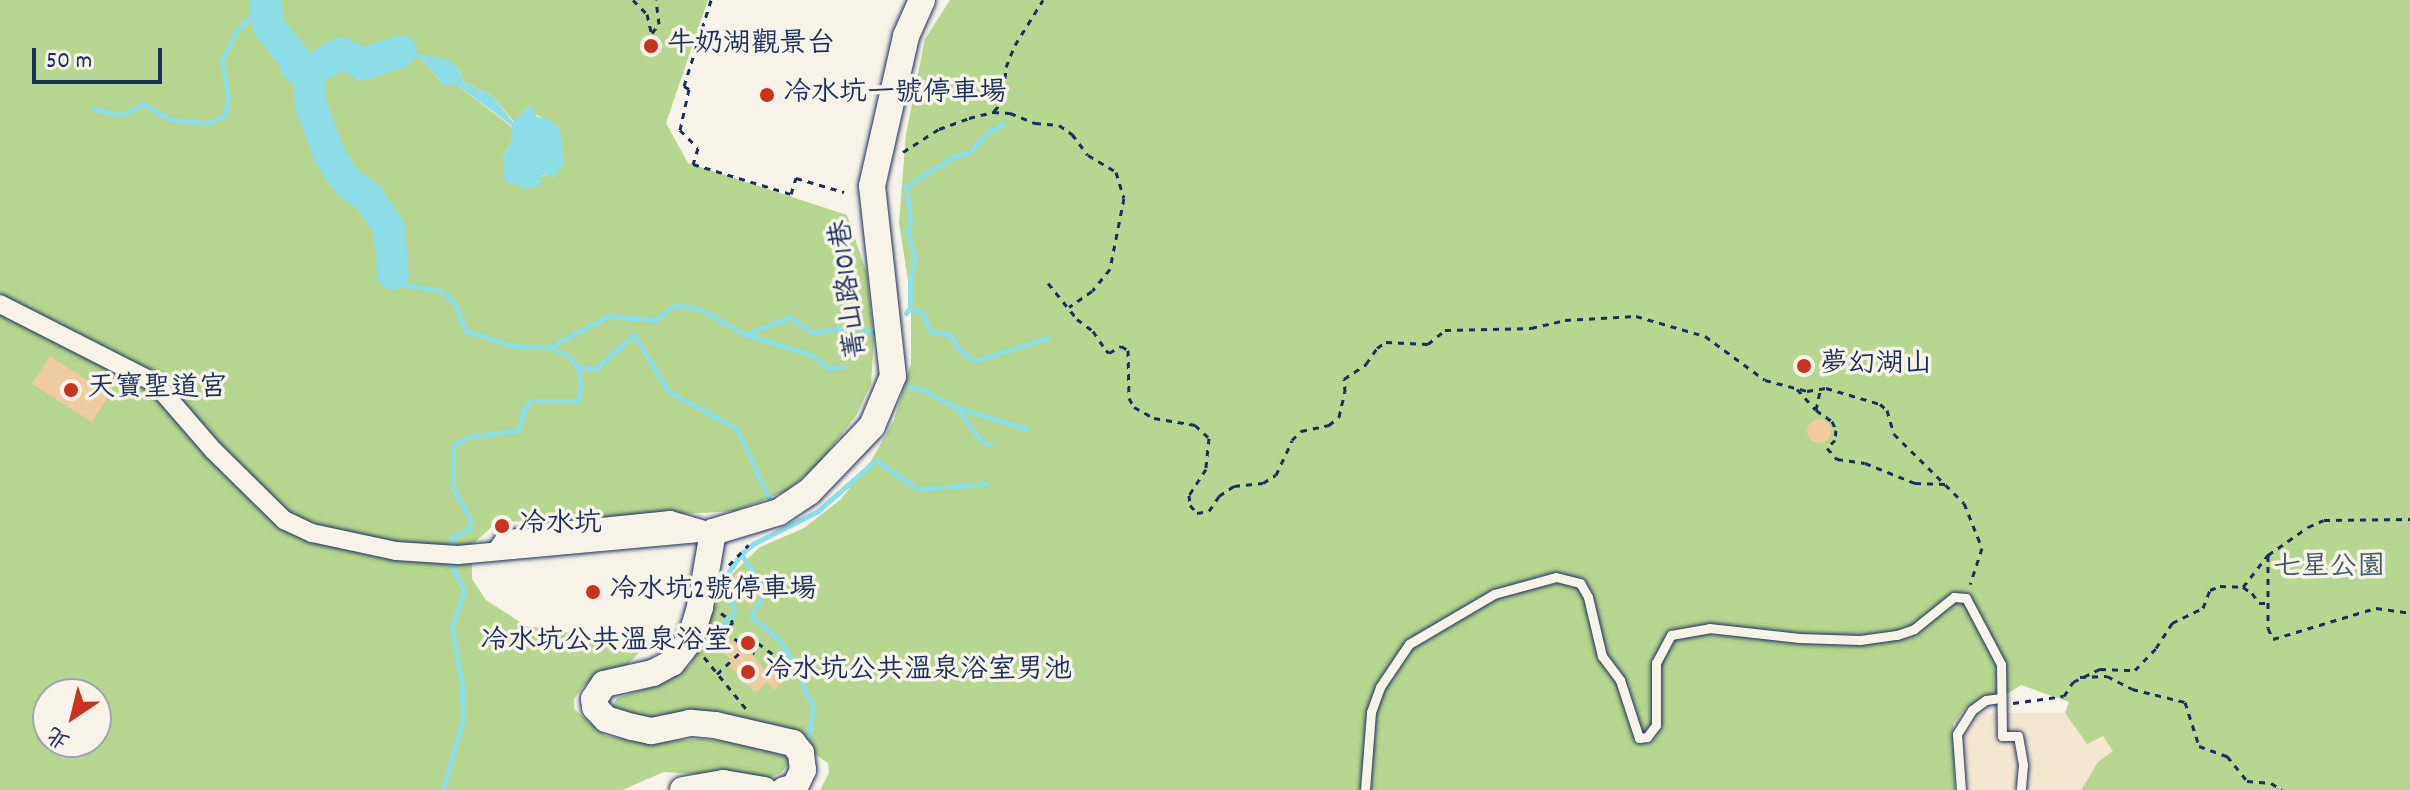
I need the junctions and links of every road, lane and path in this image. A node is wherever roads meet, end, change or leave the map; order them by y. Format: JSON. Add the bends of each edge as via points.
{"nodes":[{"id":1,"x":633,"y":0,"type":"edge"},
{"id":2,"x":656,"y":0,"type":"edge"},
{"id":3,"x":711,"y":0,"type":"edge"},
{"id":4,"x":922,"y":0,"type":"edge"},
{"id":5,"x":1043,"y":0,"type":"edge"},
{"id":6,"x":993,"y":112,"type":"junction"},
{"id":7,"x":897,"y":160,"type":"dead end"},
{"id":8,"x":844,"y":192,"type":"dead end"},
{"id":9,"x":1048,"y":283,"type":"dead end"},
{"id":10,"x":0,"y":304,"type":"edge"},
{"id":11,"x":1068,"y":307,"type":"junction"},
{"id":12,"x":1795,"y":387,"type":"junction"},
{"id":13,"x":1820,"y":391,"type":"junction"},
{"id":14,"x":1816,"y":410,"type":"junction"},
{"id":15,"x":1946,"y":484,"type":"junction"},
{"id":16,"x":2410,"y":519,"type":"edge"},
{"id":17,"x":556,"y":530,"type":"junction"},
{"id":18,"x":713,"y":532,"type":"junction"},
{"id":19,"x":523,"y":537,"type":"junction"},
{"id":20,"x":496,"y":551,"type":"junction"},
{"id":21,"x":2268,"y":554,"type":"junction"},
{"id":22,"x":2243,"y":587,"type":"junction"},
{"id":23,"x":1966,"y":598,"type":"junction"},
{"id":24,"x":2269,"y":603,"type":"junction"},
{"id":25,"x":2410,"y":613,"type":"edge"},
{"id":26,"x":723,"y":614,"type":"dead end"},
{"id":27,"x":717,"y":624,"type":"dead end"},
{"id":28,"x":725,"y":631,"type":"junction"},
{"id":29,"x":746,"y":647,"type":"junction"},
{"id":30,"x":774,"y":655,"type":"dead end"},
{"id":31,"x":717,"y":674,"type":"dead end"},
{"id":32,"x":2080,"y":677,"type":"junction"},
{"id":33,"x":2001,"y":698,"type":"junction"},
{"id":34,"x":683,"y":790,"type":"edge"},
{"id":35,"x":764,"y":790,"type":"edge"},
{"id":36,"x":784,"y":790,"type":"edge"},
{"id":37,"x":1365,"y":790,"type":"edge"},
{"id":38,"x":1961,"y":790,"type":"edge"},
{"id":39,"x":2021,"y":790,"type":"edge"},
{"id":40,"x":2282,"y":790,"type":"edge"}],
"edges":[{"from":1,"to":2,"type":"path","via":[[647,14],[652,37],[659,24]]},
{"from":3,"to":8,"type":"path","via":[[684,86],[689,89],[680,130],[698,148],[693,164],[791,194],[796,178]]},
{"from":4,"to":18,"type":"street","name":"菁山路101巷","via":[[906,36],[872,186],[893,376],[872,426],[809,492],[779,512]]},
{"from":5,"to":6,"type":"path","via":[[1015,45],[1002,102]]},
{"from":6,"to":7,"type":"path","via":[[939,129]]},
{"from":6,"to":11,"type":"path","via":[[1059,125],[1088,155],[1116,172],[1124,198],[1110,269],[1092,291]]},
{"from":9,"to":11,"type":"path"},
{"from":10,"to":20,"type":"street","via":[[155,383],[284,520],[312,533],[396,551]]},
{"from":11,"to":12,"type":"path","via":[[1109,353],[1121,346],[1128,350],[1129,398],[1134,407],[1154,418],[1195,425],[1209,438],[1206,469],[1189,495],[1197,513],[1209,511],[1234,486],[1263,483],[1276,475],[1301,431],[1329,425],[1339,417],[1344,379],[1386,342],[1428,344],[1445,330],[1531,328],[1565,320],[1636,316],[1705,336],[1757,377]]},
{"from":12,"to":13,"type":"path"},
{"from":12,"to":14,"type":"path"},
{"from":13,"to":14,"type":"path"},
{"from":13,"to":15,"type":"path","via":[[1826,388],[1880,404],[1894,434]]},
{"from":14,"to":15,"type":"path","via":[[1826,414],[1836,430],[1827,448],[1837,459],[1865,463],[1915,483]]},
{"from":15,"to":23,"type":"path","via":[[1964,503],[1982,548]]},
{"from":16,"to":21,"type":"path","via":[[2324,520]]},
{"from":17,"to":18,"type":"street","via":[[670,520]]},
{"from":17,"to":19,"type":"street"},
{"from":17,"to":20,"type":"street","via":[[503,535]]},
{"from":18,"to":19,"type":"street","via":[[554,541]]},
{"from":18,"to":20,"type":"street"},
{"from":18,"to":36,"type":"street","via":[[690,640],[672,663],[653,673],[604,684],[595,707],[606,719],[651,731],[690,723],[715,725],[793,743],[801,753],[803,770],[795,787]]},
{"from":19,"to":20,"type":"street","via":[[504,540]]},
{"from":21,"to":22,"type":"path"},
{"from":21,"to":24,"type":"path"},
{"from":22,"to":24,"type":"path","via":[[2258,602]]},
{"from":22,"to":32,"type":"path","via":[[2210,590],[2203,608],[2172,623],[2135,670],[2100,669]]},
{"from":23,"to":33,"type":"lane","via":[[2001,664]]},
{"from":23,"to":37,"type":"lane","via":[[1954,597],[1928,621],[1885,637],[1799,638],[1709,628],[1671,635],[1656,663],[1656,725],[1647,737],[1639,738],[1620,680],[1602,656],[1592,605],[1580,583],[1544,579],[1494,594],[1419,637],[1395,660],[1371,712]]},
{"from":24,"to":25,"type":"path","via":[[2273,639],[2376,608]]},
{"from":26,"to":28,"type":"path","via":[[733,622]]},
{"from":27,"to":28,"type":"path"},
{"from":28,"to":29,"type":"path"},
{"from":29,"to":30,"type":"path","via":[[752,652],[758,643]]},
{"from":29,"to":31,"type":"path"},
{"from":32,"to":33,"type":"path","via":[[2064,696],[2026,703]]},
{"from":32,"to":40,"type":"path","via":[[2107,676],[2132,689],[2185,702],[2199,746],[2227,756],[2247,781],[2271,783]]},
{"from":33,"to":38,"type":"lane","via":[[1972,710],[1957,734]]},
{"from":33,"to":39,"type":"lane","via":[[2002,736],[2018,736]]},
{"from":34,"to":35,"type":"street","via":[[723,783]]}]}
